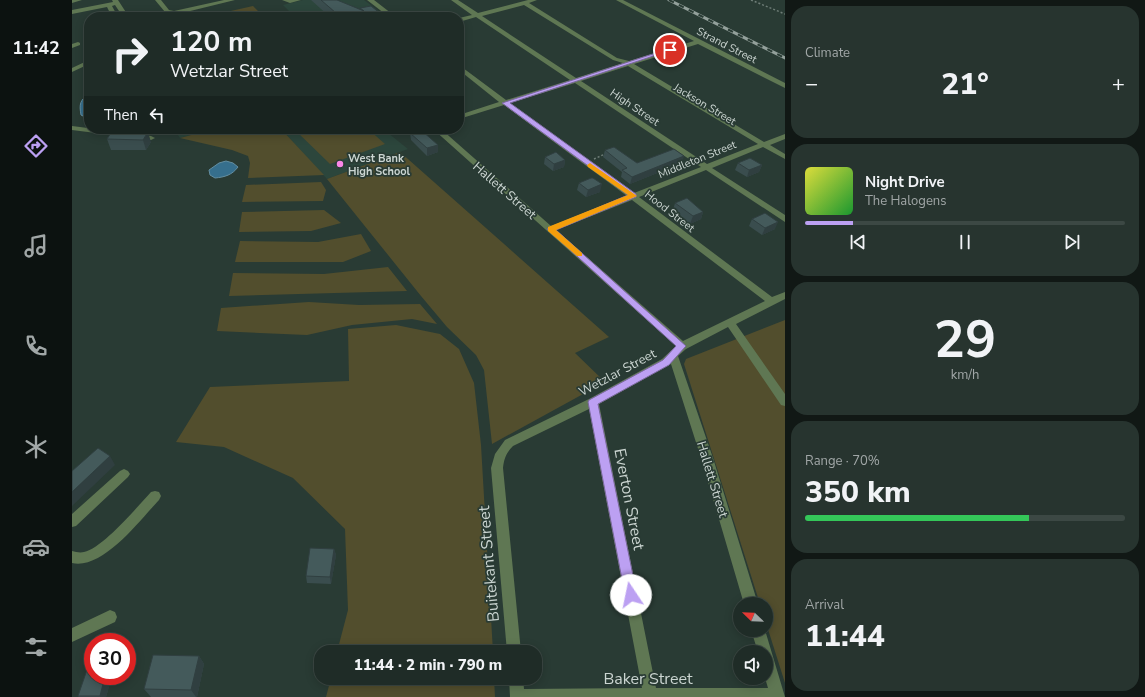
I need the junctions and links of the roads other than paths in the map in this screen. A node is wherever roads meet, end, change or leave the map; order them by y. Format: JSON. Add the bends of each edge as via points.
{"nodes":[{"id":1,"x":79,"y":0,"type":"edge"},
{"id":2,"x":158,"y":0,"type":"edge"},
{"id":3,"x":203,"y":0,"type":"edge"},
{"id":4,"x":232,"y":0,"type":"edge"},
{"id":5,"x":285,"y":0,"type":"edge"},
{"id":6,"x":298,"y":0,"type":"edge"},
{"id":7,"x":370,"y":0,"type":"edge"},
{"id":8,"x":454,"y":0,"type":"edge"},
{"id":9,"x":534,"y":0,"type":"edge"},
{"id":10,"x":619,"y":0,"type":"edge"},
{"id":11,"x":72,"y":1,"type":"edge"},
{"id":12,"x":116,"y":2,"type":"edge"},
{"id":13,"x":524,"y":3,"type":"junction"},
{"id":14,"x":109,"y":5,"type":"junction"},
{"id":15,"x":209,"y":6,"type":"junction"},
{"id":16,"x":83,"y":8,"type":"dead end"},
{"id":17,"x":72,"y":12,"type":"edge"},
{"id":18,"x":112,"y":12,"type":"edge"},
{"id":19,"x":123,"y":12,"type":"edge"},
{"id":20,"x":169,"y":12,"type":"edge"},
{"id":21,"x":176,"y":12,"type":"edge"},
{"id":22,"x":386,"y":12,"type":"edge"},
{"id":23,"x":476,"y":15,"type":"junction"},
{"id":24,"x":464,"y":19,"type":"edge"},
{"id":25,"x":697,"y":42,"type":"junction"},
{"id":26,"x":84,"y":64,"type":"edge"},
{"id":27,"x":625,"y":64,"type":"junction"},
{"id":28,"x":72,"y":70,"type":"edge"},
{"id":29,"x":464,"y":71,"type":"edge"},
{"id":30,"x":576,"y":80,"type":"junction"},
{"id":31,"x":785,"y":86,"type":"edge"},
{"id":32,"x":505,"y":103,"type":"junction"},
{"id":33,"x":464,"y":115,"type":"edge"},
{"id":34,"x":72,"y":128,"type":"edge"},
{"id":35,"x":84,"y":130,"type":"edge"},
{"id":36,"x":119,"y":134,"type":"edge"},
{"id":37,"x":443,"y":134,"type":"edge"},
{"id":38,"x":785,"y":136,"type":"edge"},
{"id":39,"x":151,"y":138,"type":"dead end"},
{"id":40,"x":759,"y":145,"type":"junction"},
{"id":41,"x":785,"y":157,"type":"edge"},
{"id":42,"x":785,"y":165,"type":"edge"},
{"id":43,"x":707,"y":167,"type":"junction"},
{"id":44,"x":633,"y":196,"type":"junction"},
{"id":45,"x":785,"y":219,"type":"edge"},
{"id":46,"x":551,"y":229,"type":"junction"},
{"id":47,"x":785,"y":295,"type":"edge"},
{"id":48,"x":772,"y":302,"type":"junction"},
{"id":49,"x":730,"y":323,"type":"junction"},
{"id":50,"x":682,"y":346,"type":"junction"},
{"id":51,"x":673,"y":355,"type":"junction"},
{"id":52,"x":593,"y":402,"type":"junction"},
{"id":53,"x":785,"y":402,"type":"edge"},
{"id":54,"x":498,"y":472,"type":"joint"},
{"id":55,"x":124,"y":474,"type":"dead end"},
{"id":56,"x":155,"y":496,"type":"dead end"},
{"id":57,"x":72,"y":522,"type":"edge"},
{"id":58,"x":72,"y":557,"type":"edge"},
{"id":59,"x":749,"y":597,"type":"edge"},
{"id":60,"x":110,"y":617,"type":"dead end"},
{"id":61,"x":72,"y":635,"type":"edge"},
{"id":62,"x":513,"y":645,"type":"edge"},
{"id":63,"x":773,"y":679,"type":"edge"},
{"id":64,"x":517,"y":685,"type":"edge"},
{"id":65,"x":518,"y":696,"type":"edge"},
{"id":66,"x":651,"y":696,"type":"edge"},
{"id":67,"x":778,"y":696,"type":"edge"}],
"edges":[{"from":1,"to":11,"type":"street"},
{"from":1,"to":16,"type":"street"},
{"from":2,"to":20,"type":"street"},
{"from":3,"to":15,"type":"street"},
{"from":4,"to":15,"type":"street"},
{"from":5,"to":6,"type":"street"},
{"from":7,"to":22,"type":"street"},
{"from":8,"to":23,"type":"street","name":"High Street"},
{"from":9,"to":13,"type":"street"},
{"from":10,"to":25,"type":"street","name":"Strand Street"},
{"from":12,"to":14,"type":"street"},
{"from":12,"to":19,"type":"street"},
{"from":13,"to":23,"type":"street"},
{"from":13,"to":27,"type":"street","name":"Jackson Street"},
{"from":14,"to":17,"type":"street"},
{"from":14,"to":18,"type":"street"},
{"from":15,"to":21,"type":"street"},
{"from":23,"to":24,"type":"street"},
{"from":23,"to":30,"type":"street","name":"High Street"},
{"from":25,"to":27,"type":"street"},
{"from":25,"to":31,"type":"street","name":"Strand Street"},
{"from":26,"to":28,"type":"street"},
{"from":27,"to":30,"type":"street"},
{"from":27,"to":40,"type":"street","name":"Jackson Street"},
{"from":29,"to":32,"type":"street","name":"Hood Street"},
{"from":30,"to":32,"type":"street"},
{"from":30,"to":43,"type":"street","name":"High Street"},
{"from":32,"to":33,"type":"street"},
{"from":32,"to":44,"type":"street","name":"Hood Street"},
{"from":34,"to":35,"type":"street"},
{"from":36,"to":39,"type":"street"},
{"from":37,"to":46,"type":"street","name":"Hallett Street"},
{"from":38,"to":40,"type":"street","name":"Middleton Street"},
{"from":40,"to":41,"type":"street","name":"Jackson Street"},
{"from":40,"to":42,"type":"street","name":"Jackson Street"},
{"from":40,"to":43,"type":"street","name":"Middleton Street"},
{"from":43,"to":44,"type":"street","name":"Middleton Street"},
{"from":43,"to":45,"type":"street","name":"High Street"},
{"from":44,"to":46,"type":"street","name":"Middleton Street"},
{"from":44,"to":48,"type":"street","name":"Hood Street"},
{"from":46,"to":50,"type":"street","name":"Hallett Street"},
{"from":47,"to":48,"type":"street","name":"Wetzlar Street"},
{"from":48,"to":49,"type":"street","name":"Wetzlar Street"},
{"from":49,"to":50,"type":"street","name":"Wetzlar Street"},
{"from":49,"to":53,"type":"street"},
{"from":50,"to":51,"type":"street","name":"Wetzlar Street"},
{"from":51,"to":52,"type":"street","name":"Wetzlar Street","via":[[666,362]]},
{"from":51,"to":59,"type":"street","name":"Hallett Street"},
{"from":52,"to":54,"type":"street","name":"Wetzlar Street","via":[[509,443],[498,459]]},
{"from":52,"to":66,"type":"street","name":"Everton Street"},
{"from":54,"to":62,"type":"street","name":"Buitekant Street"},
{"from":55,"to":57,"type":"street"},
{"from":56,"to":58,"type":"street","via":[[100,550],[84,558]]},
{"from":60,"to":61,"type":"street"},
{"from":63,"to":67,"type":"street"},
{"from":64,"to":65,"type":"street"},
{"from":65,"to":66,"type":"street","name":"Baker Street"},
{"from":66,"to":67,"type":"street","name":"Baker Street"}]}
